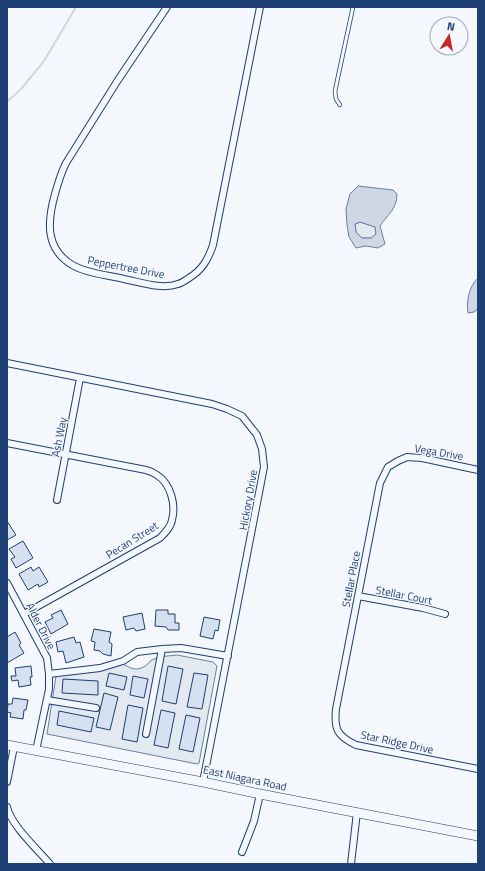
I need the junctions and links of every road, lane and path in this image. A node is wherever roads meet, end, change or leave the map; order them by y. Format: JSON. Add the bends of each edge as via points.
{"nodes":[{"id":1,"x":167,"y":7,"type":"edge"},
{"id":2,"x":260,"y":7,"type":"edge"},
{"id":3,"x":353,"y":7,"type":"edge"},
{"id":4,"x":340,"y":105,"type":"dead end"},
{"id":5,"x":7,"y":363,"type":"edge"},
{"id":6,"x":80,"y":378,"type":"junction"},
{"id":7,"x":7,"y":443,"type":"edge"},
{"id":8,"x":66,"y":454,"type":"junction"},
{"id":9,"x":398,"y":461,"type":"joint"},
{"id":10,"x":478,"y":470,"type":"edge"},
{"id":11,"x":57,"y":500,"type":"dead end"},
{"id":12,"x":7,"y":583,"type":"edge"},
{"id":13,"x":358,"y":596,"type":"junction"},
{"id":14,"x":24,"y":614,"type":"junction"},
{"id":15,"x":445,"y":614,"type":"dead end"},
{"id":16,"x":162,"y":649,"type":"junction"},
{"id":17,"x":228,"y":656,"type":"junction"},
{"id":18,"x":49,"y":674,"type":"junction"},
{"id":19,"x":47,"y":700,"type":"junction"},
{"id":20,"x":96,"y":708,"type":"dead end"},
{"id":21,"x":336,"y":708,"type":"joint"},
{"id":22,"x":146,"y":734,"type":"dead end"},
{"id":23,"x":10,"y":746,"type":"edge"},
{"id":24,"x":36,"y":751,"type":"junction"},
{"id":25,"x":478,"y":769,"type":"edge"},
{"id":26,"x":7,"y":782,"type":"edge"},
{"id":27,"x":203,"y":782,"type":"junction"},
{"id":28,"x":260,"y":794,"type":"junction"},
{"id":29,"x":7,"y":807,"type":"edge"},
{"id":30,"x":357,"y":812,"type":"junction"},
{"id":31,"x":478,"y":836,"type":"edge"},
{"id":32,"x":242,"y":852,"type":"dead end"},
{"id":33,"x":50,"y":864,"type":"edge"},
{"id":34,"x":351,"y":864,"type":"edge"}],
"edges":[{"from":1,"to":2,"type":"street","name":"Peppertree Drive","via":[[66,162],[49,222],[50,237],[56,250],[67,262],[88,271],[161,286],[178,284],[200,270],[208,259],[213,245]]},
{"from":3,"to":4,"type":"lane","via":[[335,91]]},
{"from":5,"to":6,"type":"street","name":"Hickory Drive"},
{"from":6,"to":8,"type":"street","name":"Ash Way"},
{"from":6,"to":17,"type":"street","name":"Hickory Drive","via":[[222,407],[242,416],[257,435],[264,467]]},
{"from":7,"to":8,"type":"street","name":"Pecan Street"},
{"from":8,"to":11,"type":"street","name":"Ash Way"},
{"from":8,"to":14,"type":"street","name":"Pecan Street","via":[[146,470],[158,475],[173,498],[172,521],[160,538]]},
{"from":9,"to":10,"type":"street","name":"Vega Drive","via":[[407,457],[422,458]]},
{"from":9,"to":13,"type":"street","name":"Stellar Place","via":[[388,468],[380,482]]},
{"from":12,"to":14,"type":"street","name":"Alder Drive"},
{"from":13,"to":15,"type":"street","name":"Stellar Court"},
{"from":13,"to":21,"type":"street","name":"Stellar Place"},
{"from":14,"to":18,"type":"street","name":"Alder Drive","via":[[47,658]]},
{"from":16,"to":17,"type":"street","via":[[181,648]]},
{"from":16,"to":18,"type":"street","via":[[137,652],[123,661],[100,668]]},
{"from":16,"to":22,"type":"street"},
{"from":17,"to":27,"type":"street","name":"Hickory Drive"},
{"from":18,"to":19,"type":"street","name":"Alder Drive"},
{"from":19,"to":20,"type":"street"},
{"from":19,"to":24,"type":"street","name":"Alder Drive"},
{"from":21,"to":25,"type":"street","name":"Star Ridge Drive","via":[[335,720],[338,731],[345,739],[356,745]]},
{"from":23,"to":24,"type":"street","name":"East Niagara Road"},
{"from":23,"to":26,"type":"street"},
{"from":24,"to":27,"type":"street","name":"East Niagara Road"},
{"from":27,"to":28,"type":"street","name":"East Niagara Road"},
{"from":28,"to":30,"type":"street","name":"East Niagara Road"},
{"from":28,"to":32,"type":"street","via":[[254,821]]},
{"from":29,"to":33,"type":"street","via":[[14,822]]},
{"from":30,"to":31,"type":"street","name":"East Niagara Road"},
{"from":30,"to":34,"type":"street"}]}
